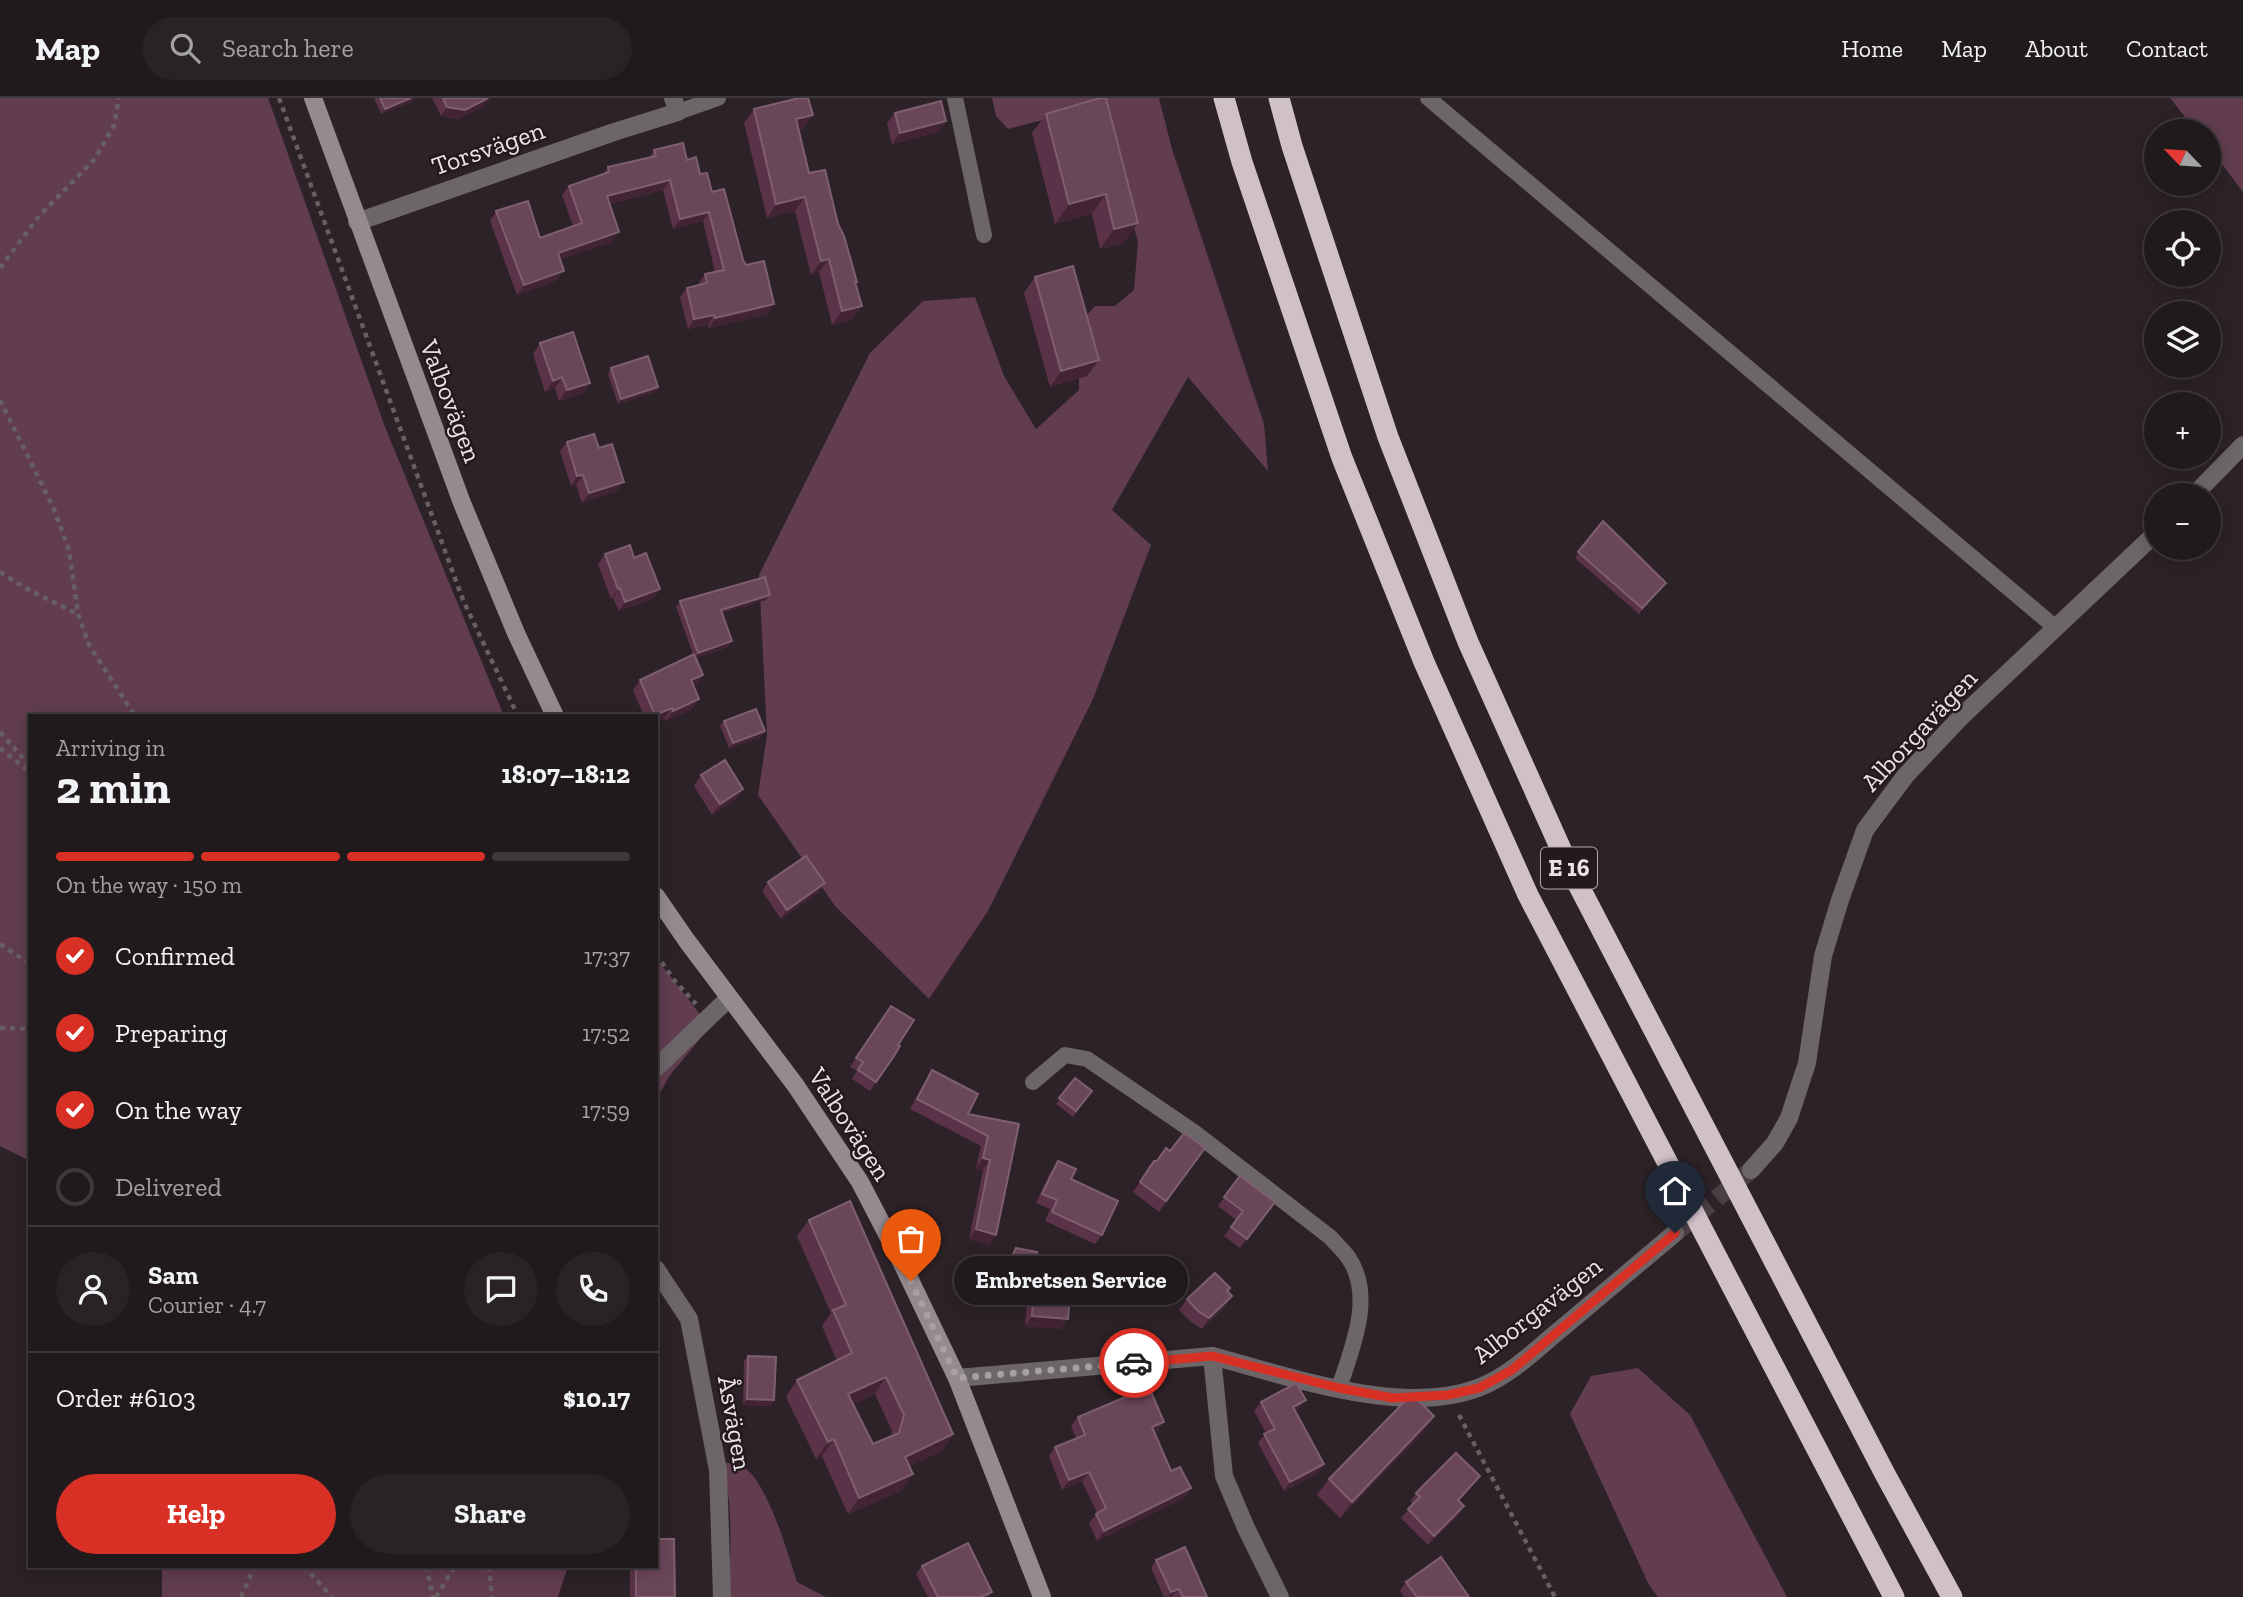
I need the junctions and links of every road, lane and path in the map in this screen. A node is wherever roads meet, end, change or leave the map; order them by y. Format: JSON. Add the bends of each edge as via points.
{"nodes":[{"id":1,"x":119,"y":98,"type":"edge"},
{"id":2,"x":279,"y":98,"type":"edge"},
{"id":3,"x":313,"y":98,"type":"edge"},
{"id":4,"x":718,"y":98,"type":"edge"},
{"id":5,"x":955,"y":98,"type":"edge"},
{"id":6,"x":1224,"y":98,"type":"edge"},
{"id":7,"x":1279,"y":98,"type":"edge"},
{"id":8,"x":1428,"y":98,"type":"edge"},
{"id":9,"x":675,"y":105,"type":"edge"},
{"id":10,"x":357,"y":222,"type":"junction"},
{"id":11,"x":985,"y":235,"type":"dead end"},
{"id":12,"x":0,"y":268,"type":"edge"},
{"id":13,"x":0,"y":400,"type":"edge"},
{"id":14,"x":2243,"y":445,"type":"edge"},
{"id":15,"x":2205,"y":483,"type":"edge"},
{"id":16,"x":2144,"y":544,"type":"edge"},
{"id":17,"x":0,"y":572,"type":"edge"},
{"id":18,"x":78,"y":614,"type":"junction"},
{"id":19,"x":2056,"y":628,"type":"junction"},
{"id":20,"x":134,"y":714,"type":"edge"},
{"id":21,"x":517,"y":714,"type":"edge"},
{"id":22,"x":554,"y":714,"type":"edge"},
{"id":23,"x":0,"y":732,"type":"edge"},
{"id":24,"x":0,"y":748,"type":"edge"},
{"id":25,"x":28,"y":764,"type":"edge"},
{"id":26,"x":28,"y":770,"type":"edge"},
{"id":27,"x":658,"y":898,"type":"edge"},
{"id":28,"x":0,"y":944,"type":"edge"},
{"id":29,"x":658,"y":957,"type":"edge"},
{"id":30,"x":28,"y":963,"type":"edge"},
{"id":31,"x":729,"y":998,"type":"junction"},
{"id":32,"x":710,"y":1018,"type":"junction"},
{"id":33,"x":0,"y":1028,"type":"edge"},
{"id":34,"x":28,"y":1029,"type":"edge"},
{"id":35,"x":658,"y":1066,"type":"edge"},
{"id":36,"x":1033,"y":1082,"type":"dead end"},
{"id":37,"x":1751,"y":1170,"type":"tunnel mouth"},
{"id":38,"x":1675,"y":1233,"type":"tunnel mouth"},
{"id":39,"x":658,"y":1272,"type":"edge"},
{"id":40,"x":1212,"y":1356,"type":"junction"},
{"id":41,"x":957,"y":1378,"type":"junction"},
{"id":42,"x":1339,"y":1388,"type":"junction"},
{"id":43,"x":1448,"y":1395,"type":"junction"},
{"id":44,"x":254,"y":1568,"type":"edge"},
{"id":45,"x":306,"y":1568,"type":"edge"},
{"id":46,"x":427,"y":1568,"type":"edge"},
{"id":47,"x":454,"y":1568,"type":"edge"},
{"id":48,"x":489,"y":1568,"type":"edge"},
{"id":49,"x":241,"y":1597,"type":"edge"},
{"id":50,"x":332,"y":1597,"type":"edge"},
{"id":51,"x":435,"y":1597,"type":"edge"},
{"id":52,"x":492,"y":1597,"type":"edge"},
{"id":53,"x":722,"y":1597,"type":"edge"},
{"id":54,"x":1042,"y":1597,"type":"edge"},
{"id":55,"x":1280,"y":1597,"type":"edge"},
{"id":56,"x":1555,"y":1597,"type":"edge"},
{"id":57,"x":1894,"y":1597,"type":"edge"},
{"id":58,"x":1952,"y":1597,"type":"edge"}],
"edges":[{"from":1,"to":12,"type":"path","via":[[114,125],[96,159],[39,216]]},
{"from":2,"to":21,"type":"path","via":[[463,600]]},
{"from":3,"to":10,"type":"main road","name":"Valbovägen"},
{"from":4,"to":9,"type":"lane","name":"Torsvägen"},
{"from":5,"to":11,"type":"lane"},
{"from":6,"to":57,"type":"highway","number":"E 16","via":[[1342,458],[1424,662],[1506,846]]},
{"from":7,"to":58,"type":"highway","number":"E 16","via":[[1388,438],[1468,642],[1563,855]]},
{"from":8,"to":19,"type":"lane"},
{"from":9,"to":10,"type":"street","name":"Torsvägen","via":[[614,132]]},
{"from":10,"to":22,"type":"main road","name":"Valbovägen","via":[[462,503]]},
{"from":13,"to":18,"type":"path","via":[[69,550]]},
{"from":14,"to":15,"type":"street"},
{"from":16,"to":19,"type":"street","name":"Alborgavägen"},
{"from":17,"to":18,"type":"path"},
{"from":18,"to":20,"type":"path","via":[[89,645]]},
{"from":19,"to":37,"type":"street","name":"Alborgavägen","via":[[1906,775],[1865,830],[1823,956],[1807,1063],[1775,1143]]},
{"from":23,"to":25,"type":"path"},
{"from":24,"to":26,"type":"path"},
{"from":27,"to":31,"type":"main road","name":"Valbovägen"},
{"from":28,"to":30,"type":"path"},
{"from":29,"to":32,"type":"path"},
{"from":31,"to":32,"type":"street"},
{"from":31,"to":41,"type":"main road","name":"Valbovägen","via":[[796,1086],[860,1182]]},
{"from":32,"to":35,"type":"street"},
{"from":33,"to":34,"type":"path"},
{"from":36,"to":42,"type":"lane","via":[[1065,1055],[1087,1059],[1194,1132],[1330,1237],[1349,1258],[1359,1279],[1356,1335]]},
{"from":38,"to":43,"type":"street","name":"Alborgavägen","via":[[1512,1370],[1479,1388]]},
{"from":39,"to":53,"type":"street","name":"Åsvägen","via":[[689,1319],[718,1470]]},
{"from":40,"to":41,"type":"street","name":"Alborgavägen"},
{"from":40,"to":42,"type":"street","name":"Alborgavägen"},
{"from":40,"to":55,"type":"street","via":[[1224,1476]]},
{"from":41,"to":54,"type":"main road","name":"Valbovägen"},
{"from":42,"to":43,"type":"street","name":"Alborgavägen","via":[[1393,1398]]},
{"from":43,"to":56,"type":"path"},
{"from":44,"to":49,"type":"path"},
{"from":45,"to":50,"type":"path"},
{"from":46,"to":51,"type":"path"},
{"from":47,"to":51,"type":"path"},
{"from":48,"to":52,"type":"path"}]}
